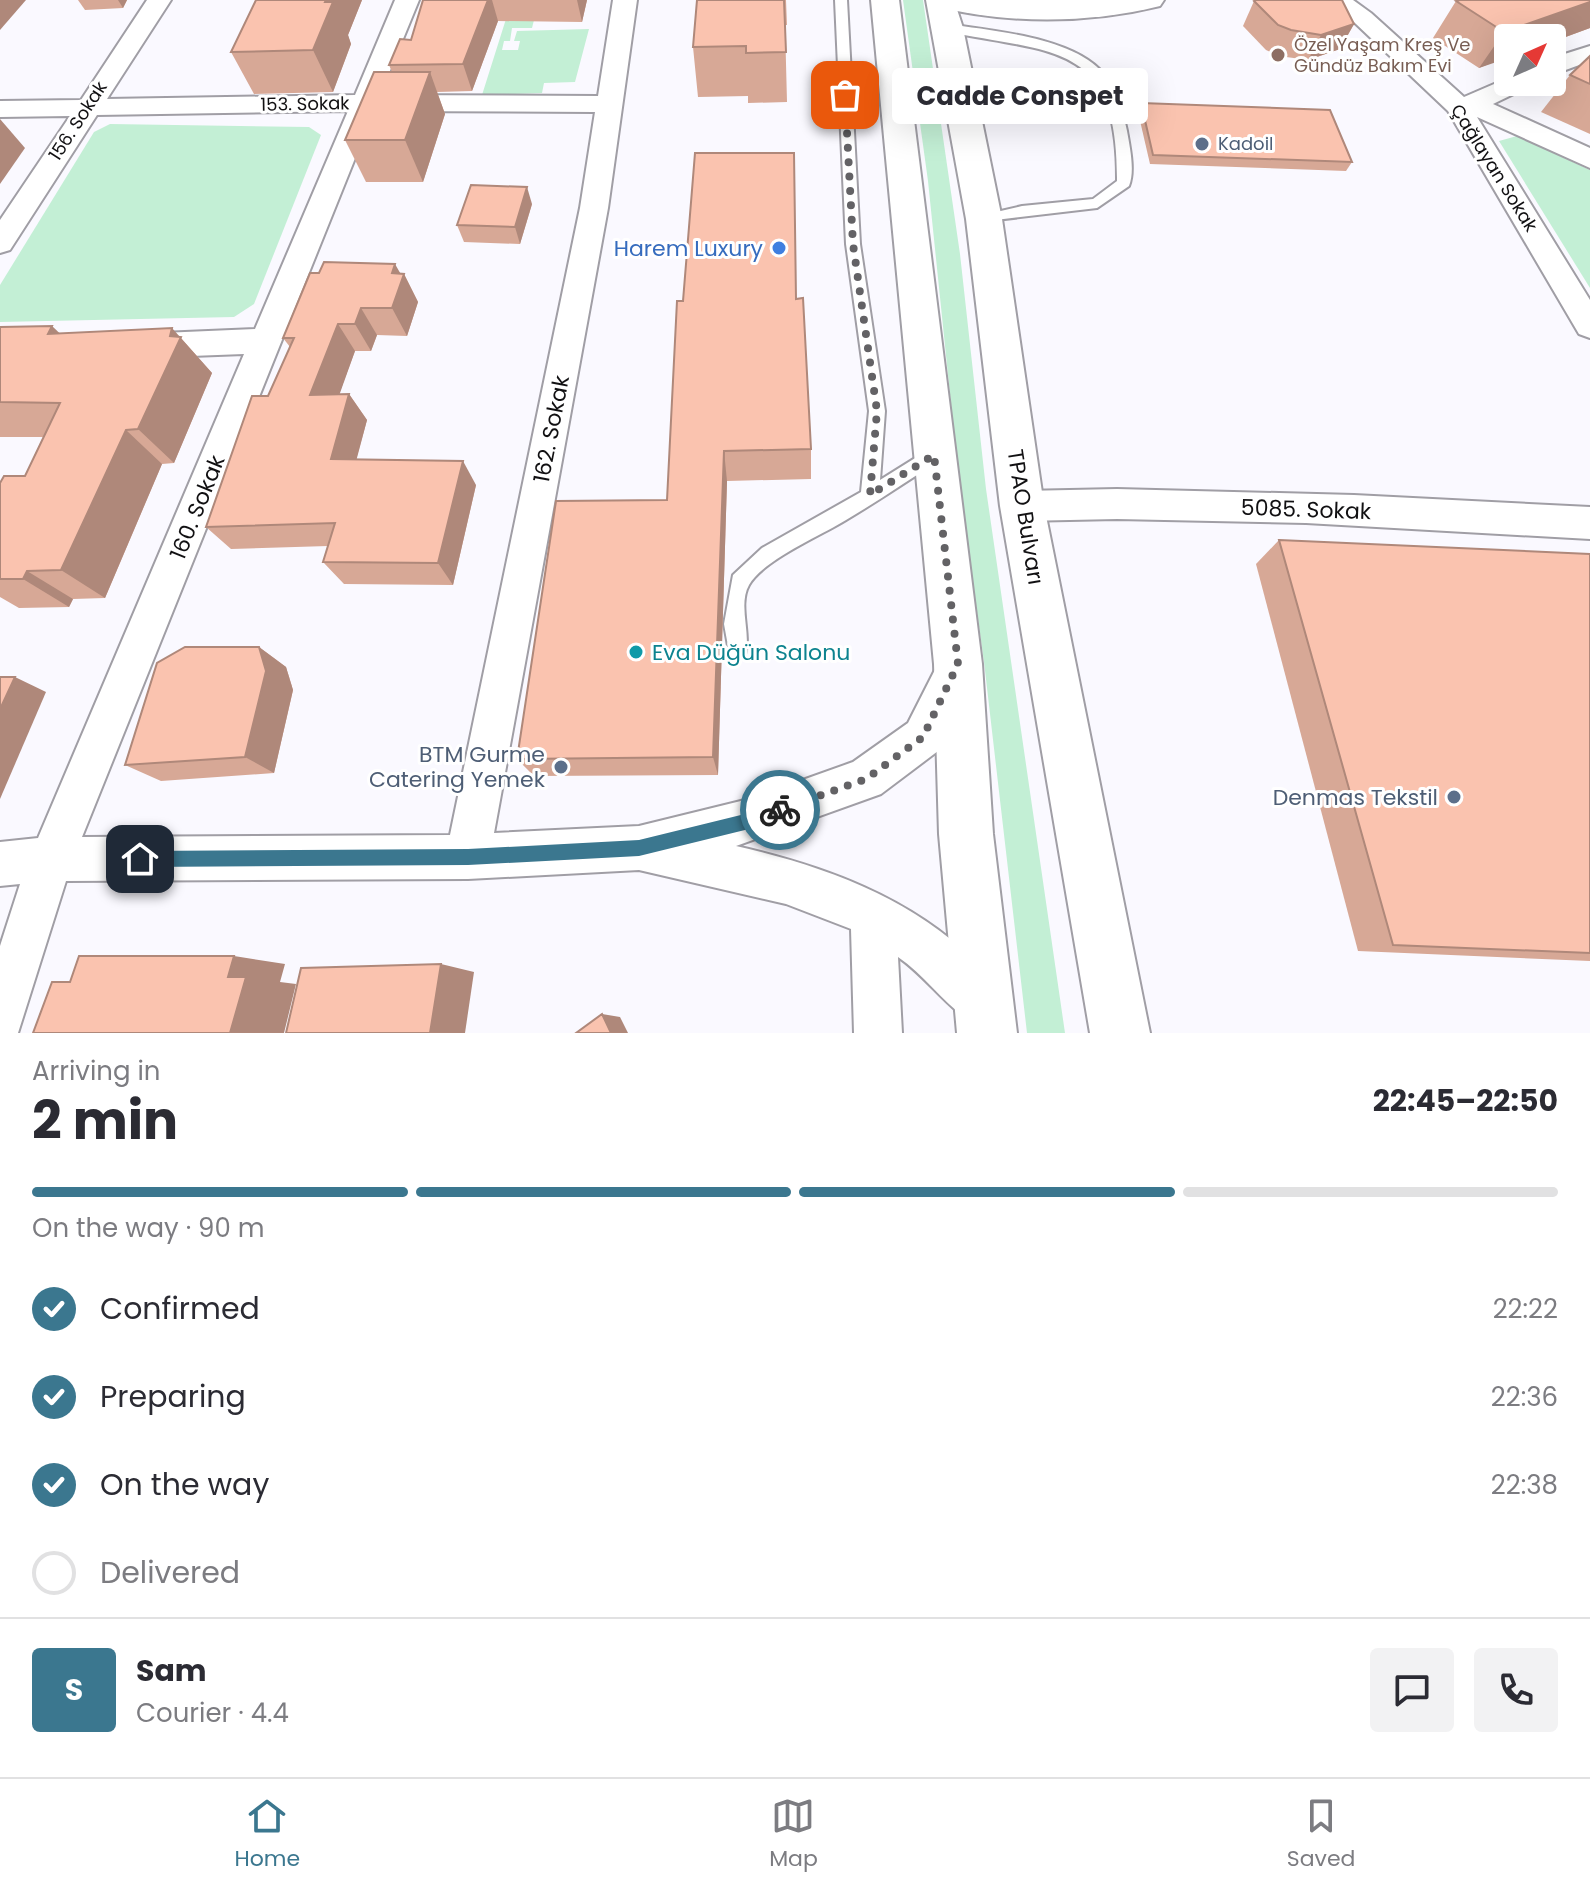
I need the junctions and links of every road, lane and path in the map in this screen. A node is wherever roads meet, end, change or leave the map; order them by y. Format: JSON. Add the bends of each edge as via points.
{"nodes":[{"id":1,"x":159,"y":0,"type":"edge"},
{"id":2,"x":407,"y":0,"type":"edge"},
{"id":3,"x":625,"y":0,"type":"edge"},
{"id":4,"x":841,"y":0,"type":"edge"},
{"id":5,"x":885,"y":0,"type":"edge"},
{"id":6,"x":1150,"y":0,"type":"edge"},
{"id":7,"x":1337,"y":0,"type":"edge"},
{"id":8,"x":944,"y":9,"type":"edge"},
{"id":9,"x":1590,"y":53,"type":"edge"},
{"id":10,"x":1566,"y":62,"type":"edge"},
{"id":11,"x":1494,"y":93,"type":"edge"},
{"id":12,"x":363,"y":103,"type":"junction"},
{"id":13,"x":610,"y":104,"type":"junction"},
{"id":14,"x":1465,"y":105,"type":"junction"},
{"id":15,"x":86,"y":108,"type":"junction"},
{"id":16,"x":0,"y":109,"type":"edge"},
{"id":17,"x":1590,"y":159,"type":"edge"},
{"id":18,"x":984,"y":219,"type":"junction"},
{"id":19,"x":0,"y":243,"type":"edge"},
{"id":20,"x":1590,"y":326,"type":"edge"},
{"id":21,"x":265,"y":341,"type":"junction"},
{"id":22,"x":109,"y":347,"type":"edge"},
{"id":23,"x":934,"y":455,"type":"junction"},
{"id":24,"x":870,"y":495,"type":"junction"},
{"id":25,"x":1022,"y":506,"type":"junction"},
{"id":26,"x":1590,"y":523,"type":"edge"},
{"id":27,"x":737,"y":651,"type":"dead end"},
{"id":28,"x":958,"y":664,"type":"junction"},
{"id":29,"x":639,"y":848,"type":"junction"},
{"id":30,"x":468,"y":857,"type":"junction"},
{"id":31,"x":51,"y":859,"type":"junction"},
{"id":32,"x":0,"y":864,"type":"edge"},
{"id":33,"x":873,"y":913,"type":"junction"},
{"id":34,"x":0,"y":1019,"type":"edge"},
{"id":35,"x":985,"y":1019,"type":"edge"},
{"id":36,"x":878,"y":1033,"type":"edge"},
{"id":37,"x":1120,"y":1033,"type":"edge"}],
"edges":[{"from":1,"to":15,"type":"street","name":"156. Sokak"},
{"from":2,"to":12,"type":"street","name":"160. Sokak"},
{"from":3,"to":13,"type":"street","name":"162. Sokak"},
{"from":4,"to":24,"type":"lane","via":[[853,244],[877,411]]},
{"from":5,"to":23,"type":"main road"},
{"from":6,"to":8,"type":"main road","via":[[1115,9]]},
{"from":7,"to":14,"type":"street","name":"Çağlayan Sokak"},
{"from":8,"to":18,"type":"main road","name":"TPAO Bulvarı"},
{"from":8,"to":18,"type":"lane","via":[[1066,53],[1099,75],[1125,154],[1124,183],[1097,203]]},
{"from":9,"to":10,"type":"street"},
{"from":11,"to":14,"type":"street"},
{"from":12,"to":13,"type":"street","name":"153. Sokak"},
{"from":12,"to":15,"type":"street","name":"153. Sokak"},
{"from":12,"to":21,"type":"street","name":"160. Sokak"},
{"from":13,"to":30,"type":"street","name":"162. Sokak"},
{"from":14,"to":17,"type":"street"},
{"from":14,"to":20,"type":"street","name":"Çağlayan Sokak"},
{"from":15,"to":16,"type":"street","name":"153. Sokak"},
{"from":15,"to":19,"type":"street","name":"156. Sokak"},
{"from":18,"to":25,"type":"main road","name":"TPAO Bulvarı"},
{"from":21,"to":22,"type":"street"},
{"from":21,"to":31,"type":"street","name":"160. Sokak"},
{"from":23,"to":24,"type":"lane"},
{"from":23,"to":28,"type":"main road"},
{"from":24,"to":27,"type":"lane","via":[[769,554],[740,581],[734,624]]},
{"from":25,"to":26,"type":"street","name":"5085. Sokak","via":[[1280,507]]},
{"from":25,"to":37,"type":"main road","name":"TPAO Bulvarı"},
{"from":28,"to":29,"type":"street","via":[[923,737],[866,779],[749,821]]},
{"from":28,"to":35,"type":"main road","via":[[966,834]]},
{"from":29,"to":30,"type":"street"},
{"from":29,"to":33,"type":"street","via":[[779,877]]},
{"from":30,"to":31,"type":"street"},
{"from":31,"to":32,"type":"street"},
{"from":31,"to":34,"type":"street","name":"160. Sokak"},
{"from":33,"to":35,"type":"street","via":[[924,946]]},
{"from":33,"to":36,"type":"street"}]}
